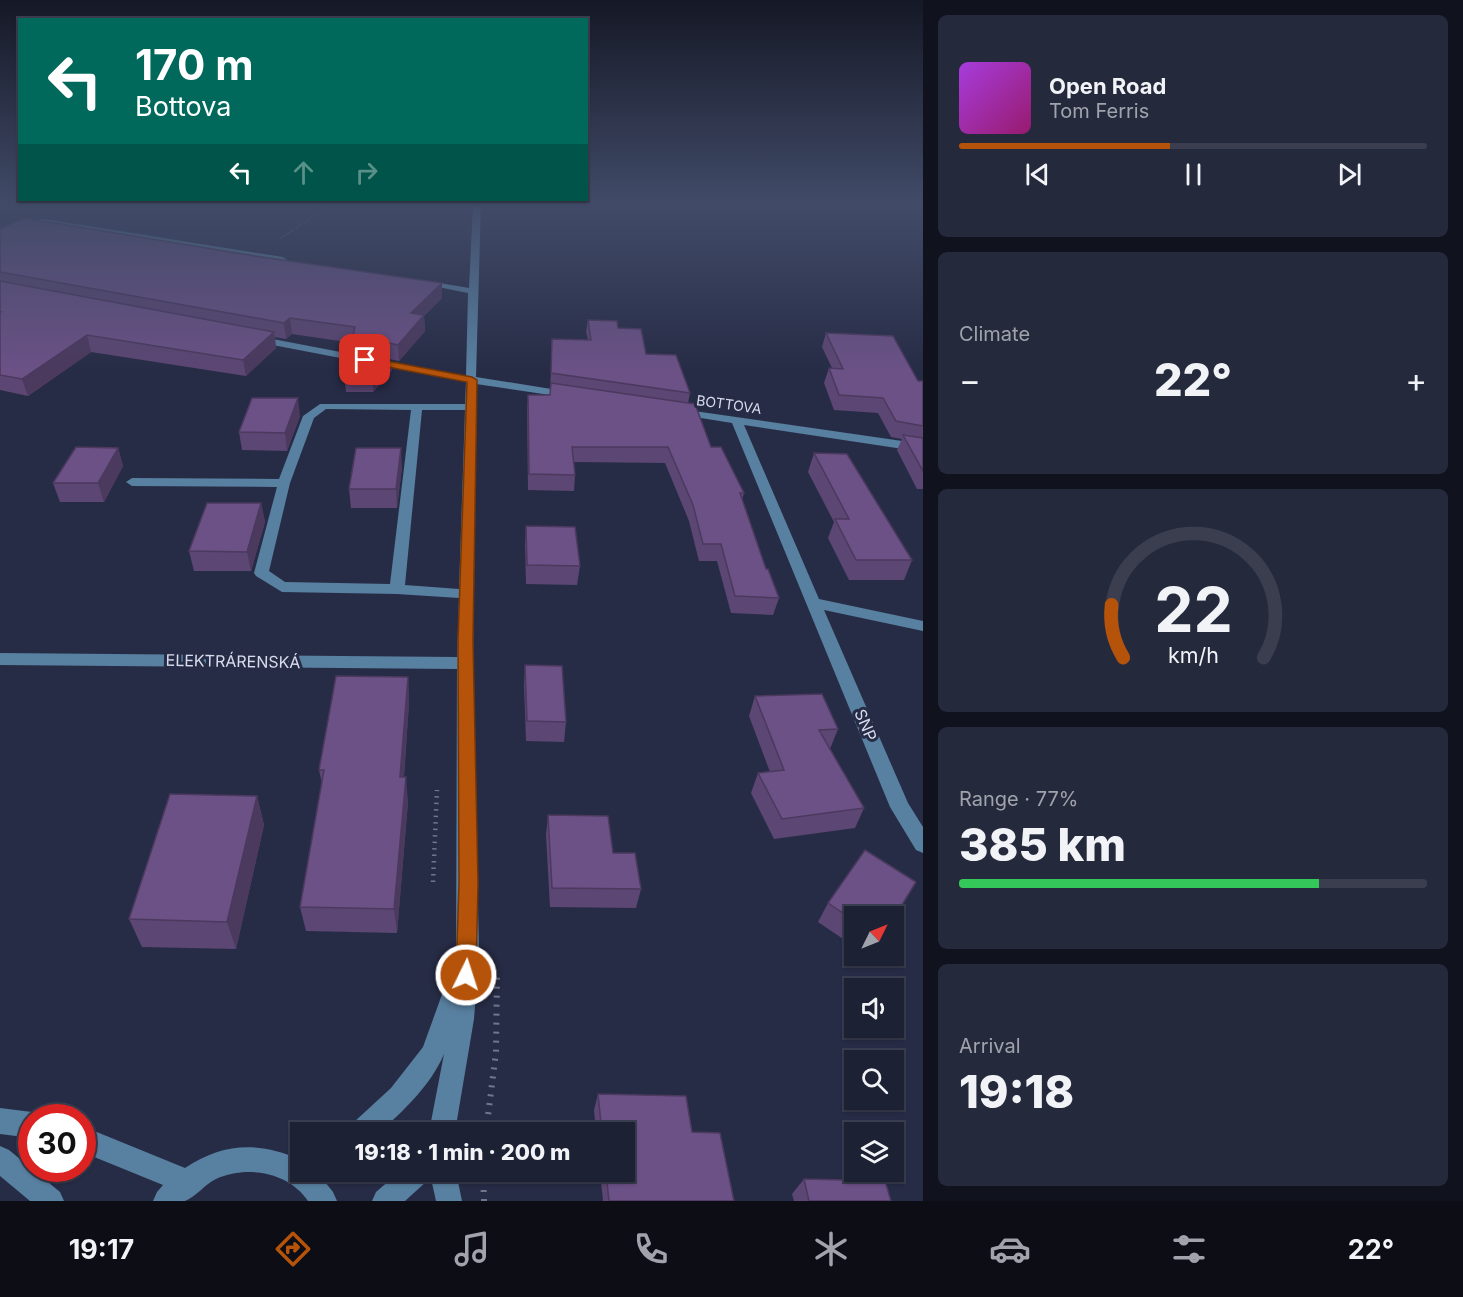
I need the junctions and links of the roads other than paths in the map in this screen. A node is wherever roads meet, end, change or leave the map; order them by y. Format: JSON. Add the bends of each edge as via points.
{"nodes":[{"id":1,"x":277,"y":259,"type":"edge"},
{"id":2,"x":474,"y":259,"type":"edge"},
{"id":3,"x":288,"y":261,"type":"edge"},
{"id":4,"x":415,"y":282,"type":"edge"},
{"id":5,"x":473,"y":291,"type":"junction"},
{"id":6,"x":246,"y":337,"type":"edge"},
{"id":7,"x":472,"y":380,"type":"junction"},
{"id":8,"x":587,"y":398,"type":"edge"},
{"id":9,"x":471,"y":407,"type":"junction"},
{"id":10,"x":417,"y":408,"type":"junction"},
{"id":11,"x":667,"y":410,"type":"edge"},
{"id":12,"x":736,"y":420,"type":"junction"},
{"id":13,"x":923,"y":448,"type":"edge"},
{"id":14,"x":132,"y":482,"type":"dead end"},
{"id":15,"x":284,"y":483,"type":"junction"},
{"id":16,"x":397,"y":589,"type":"junction"},
{"id":17,"x":466,"y":594,"type":"junction"},
{"id":18,"x":814,"y":603,"type":"junction"},
{"id":19,"x":923,"y":626,"type":"edge"},
{"id":20,"x":0,"y":659,"type":"edge"},
{"id":21,"x":465,"y":663,"type":"junction"},
{"id":22,"x":923,"y":844,"type":"edge"},
{"id":23,"x":468,"y":952,"type":"junction"},
{"id":24,"x":0,"y":1121,"type":"edge"},
{"id":25,"x":373,"y":1122,"type":"edge"},
{"id":26,"x":444,"y":1122,"type":"edge"},
{"id":27,"x":18,"y":1123,"type":"edge"},
{"id":28,"x":96,"y":1145,"type":"edge"},
{"id":29,"x":0,"y":1159,"type":"edge"},
{"id":30,"x":290,"y":1168,"type":"edge"},
{"id":31,"x":187,"y":1182,"type":"junction"},
{"id":32,"x":310,"y":1182,"type":"edge"},
{"id":33,"x":407,"y":1182,"type":"edge"},
{"id":34,"x":445,"y":1182,"type":"edge"},
{"id":35,"x":51,"y":1201,"type":"edge"},
{"id":36,"x":166,"y":1201,"type":"edge"},
{"id":37,"x":324,"y":1201,"type":"edge"},
{"id":38,"x":386,"y":1201,"type":"edge"},
{"id":39,"x":449,"y":1201,"type":"edge"}],
"edges":[{"from":1,"to":3,"type":"street"},
{"from":2,"to":5,"type":"street"},
{"from":4,"to":5,"type":"street"},
{"from":5,"to":7,"type":"street"},
{"from":6,"to":7,"type":"street"},
{"from":7,"to":8,"type":"street"},
{"from":7,"to":9,"type":"street"},
{"from":9,"to":10,"type":"street"},
{"from":9,"to":17,"type":"street"},
{"from":10,"to":15,"type":"street","via":[[324,406],[309,416]]},
{"from":10,"to":16,"type":"street"},
{"from":11,"to":12,"type":"street","name":"BOTTOVA"},
{"from":12,"to":13,"type":"street","name":"BOTTOVA"},
{"from":12,"to":18,"type":"street","name":"SNP"},
{"from":14,"to":15,"type":"street"},
{"from":15,"to":16,"type":"street","via":[[261,573],[282,587]]},
{"from":16,"to":17,"type":"street"},
{"from":17,"to":21,"type":"street"},
{"from":18,"to":19,"type":"street"},
{"from":18,"to":22,"type":"street","name":"SNP","via":[[900,807]]},
{"from":20,"to":21,"type":"street","name":"ELEKTRÁRENSKÁ"},
{"from":21,"to":23,"type":"street"},
{"from":23,"to":25,"type":"street","via":[[432,1054],[400,1097]]},
{"from":23,"to":26,"type":"street","via":[[462,1019]]},
{"from":24,"to":27,"type":"street"},
{"from":28,"to":31,"type":"street"},
{"from":29,"to":35,"type":"street"},
{"from":30,"to":31,"type":"street","via":[[272,1160],[243,1159],[214,1166]]},
{"from":31,"to":36,"type":"street"},
{"from":32,"to":37,"type":"street"},
{"from":33,"to":38,"type":"street"},
{"from":34,"to":39,"type":"street"}]}
